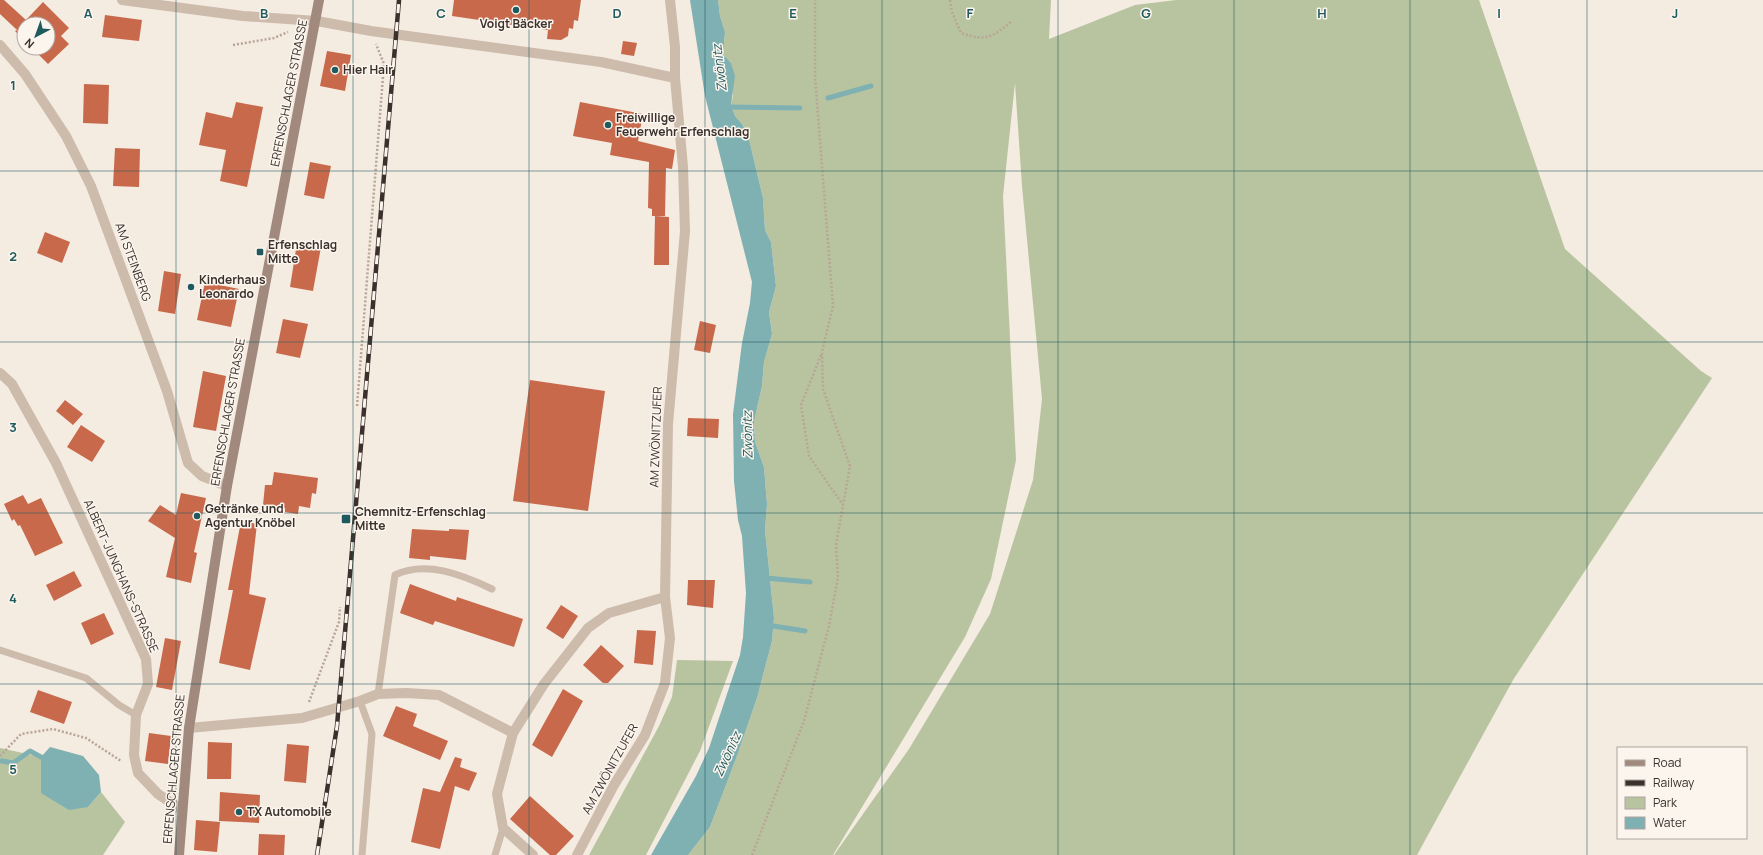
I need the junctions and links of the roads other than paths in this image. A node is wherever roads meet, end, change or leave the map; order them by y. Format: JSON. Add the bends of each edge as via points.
{"nodes":[{"id":1,"x":122,"y":0,"type":"edge"},
{"id":2,"x":319,"y":0,"type":"edge"},
{"id":3,"x":670,"y":0,"type":"edge"},
{"id":4,"x":316,"y":21,"type":"junction"},
{"id":5,"x":0,"y":45,"type":"edge"},
{"id":6,"x":675,"y":78,"type":"junction"},
{"id":7,"x":0,"y":373,"type":"edge"},
{"id":8,"x":227,"y":486,"type":"junction"},
{"id":9,"x":492,"y":589,"type":"dead end"},
{"id":10,"x":665,"y":597,"type":"junction"},
{"id":11,"x":0,"y":650,"type":"edge"},
{"id":12,"x":378,"y":694,"type":"junction"},
{"id":13,"x":360,"y":701,"type":"junction"},
{"id":14,"x":136,"y":715,"type":"junction"},
{"id":15,"x":189,"y":728,"type":"junction"},
{"id":16,"x":513,"y":732,"type":"junction"},
{"id":17,"x":182,"y":810,"type":"junction"},
{"id":18,"x":503,"y":828,"type":"junction"},
{"id":19,"x":179,"y":855,"type":"edge"},
{"id":20,"x":362,"y":855,"type":"edge"},
{"id":21,"x":495,"y":855,"type":"edge"},
{"id":22,"x":533,"y":855,"type":"edge"},
{"id":23,"x":577,"y":855,"type":"edge"}],
"edges":[{"from":1,"to":4,"type":"street","via":[[243,16]]},
{"from":2,"to":4,"type":"main road","name":"ERFENSCHLAGER STRASSE"},
{"from":3,"to":6,"type":"street","name":"AM ZWÖNITZUFER"},
{"from":4,"to":6,"type":"street","via":[[370,31],[601,62]]},
{"from":4,"to":8,"type":"main road","name":"ERFENSCHLAGER STRASSE"},
{"from":5,"to":8,"type":"street","name":"AM STEINBERG","via":[[25,74],[66,136],[91,186],[167,391],[188,463],[202,476]]},
{"from":6,"to":10,"type":"street","name":"AM ZWÖNITZUFER","via":[[683,167],[685,231],[668,424]]},
{"from":7,"to":14,"type":"street","name":"ALBERT-JUNGHANS-STRASSE","via":[[12,384],[56,463],[146,659],[148,684]]},
{"from":8,"to":15,"type":"main road","name":"ERFENSCHLAGER STRASSE"},
{"from":9,"to":12,"type":"lane","via":[[465,576],[436,570],[407,569],[394,575]]},
{"from":10,"to":16,"type":"street","via":[[609,613],[588,628],[544,684]]},
{"from":10,"to":23,"type":"street","name":"AM ZWÖNITZUFER","via":[[670,638],[665,683],[645,735],[614,785]]},
{"from":11,"to":14,"type":"lane","via":[[86,678],[119,705]]},
{"from":12,"to":13,"type":"street"},
{"from":12,"to":16,"type":"street","via":[[439,695]]},
{"from":13,"to":15,"type":"street","via":[[302,718]]},
{"from":13,"to":20,"type":"lane","via":[[372,734]]},
{"from":14,"to":17,"type":"street","name":"ALBERT-JUNGHANS-STRASSE","via":[[134,755],[138,773],[158,794]]},
{"from":15,"to":17,"type":"main road","name":"ERFENSCHLAGER STRASSE"},
{"from":16,"to":18,"type":"street","via":[[497,794]]},
{"from":17,"to":19,"type":"main road","name":"ERFENSCHLAGER STRASSE"},
{"from":18,"to":21,"type":"lane"},
{"from":18,"to":22,"type":"street"}]}
